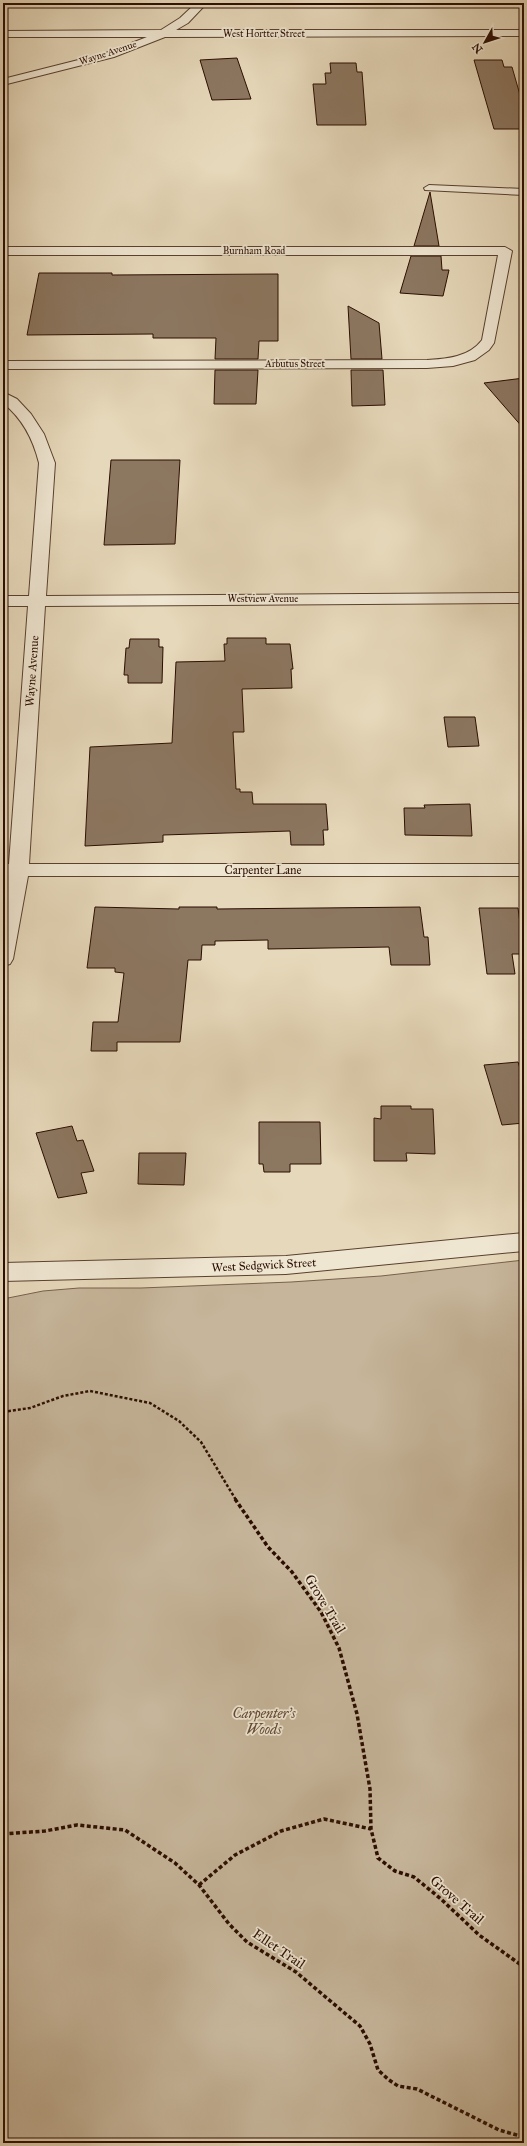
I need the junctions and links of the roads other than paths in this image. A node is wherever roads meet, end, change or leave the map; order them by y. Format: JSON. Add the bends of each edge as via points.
{"nodes":[{"id":1,"x":202,"y":3,"type":"edge"},
{"id":2,"x":524,"y":33,"type":"edge"},
{"id":3,"x":3,"y":34,"type":"edge"},
{"id":4,"x":161,"y":34,"type":"junction"},
{"id":5,"x":3,"y":82,"type":"edge"},
{"id":6,"x":429,"y":188,"type":"dead end"},
{"id":7,"x":524,"y":192,"type":"edge"},
{"id":8,"x":3,"y":251,"type":"edge"},
{"id":9,"x":505,"y":251,"type":"joint"},
{"id":10,"x":3,"y":365,"type":"edge"},
{"id":11,"x":3,"y":396,"type":"edge"},
{"id":12,"x":524,"y":598,"type":"edge"},
{"id":13,"x":3,"y":601,"type":"edge"},
{"id":14,"x":38,"y":601,"type":"junction"},
{"id":15,"x":10,"y":870,"type":"edge"},
{"id":16,"x":524,"y":870,"type":"edge"},
{"id":17,"x":3,"y":959,"type":"edge"},
{"id":18,"x":524,"y":1242,"type":"edge"},
{"id":19,"x":3,"y":1272,"type":"edge"}],
"edges":[{"from":1,"to":4,"type":"street","name":"Wayne Avenue","via":[[181,22]]},
{"from":2,"to":4,"type":"street","name":"West Hortter Street"},
{"from":3,"to":4,"type":"street","name":"West Hortter Street"},
{"from":4,"to":5,"type":"street","name":"Wayne Avenue","via":[[117,52]]},
{"from":6,"to":7,"type":"lane"},
{"from":8,"to":9,"type":"street","name":"Burnham Road"},
{"from":9,"to":10,"type":"street","name":"Arbutus Street","via":[[489,340],[478,352],[456,361],[427,364]]},
{"from":11,"to":14,"type":"street","name":"Wayne Avenue","via":[[26,417],[37,433],[47,463]]},
{"from":12,"to":14,"type":"street","name":"Westview Avenue"},
{"from":13,"to":14,"type":"street","name":"Westview Avenue"},
{"from":14,"to":15,"type":"street","name":"Wayne Avenue"},
{"from":15,"to":16,"type":"street","name":"Carpenter Lane"},
{"from":15,"to":17,"type":"street","name":"Wayne Avenue","via":[[14,907]]},
{"from":18,"to":19,"type":"street","name":"West Sedgwick Street","via":[[286,1265]]}]}
